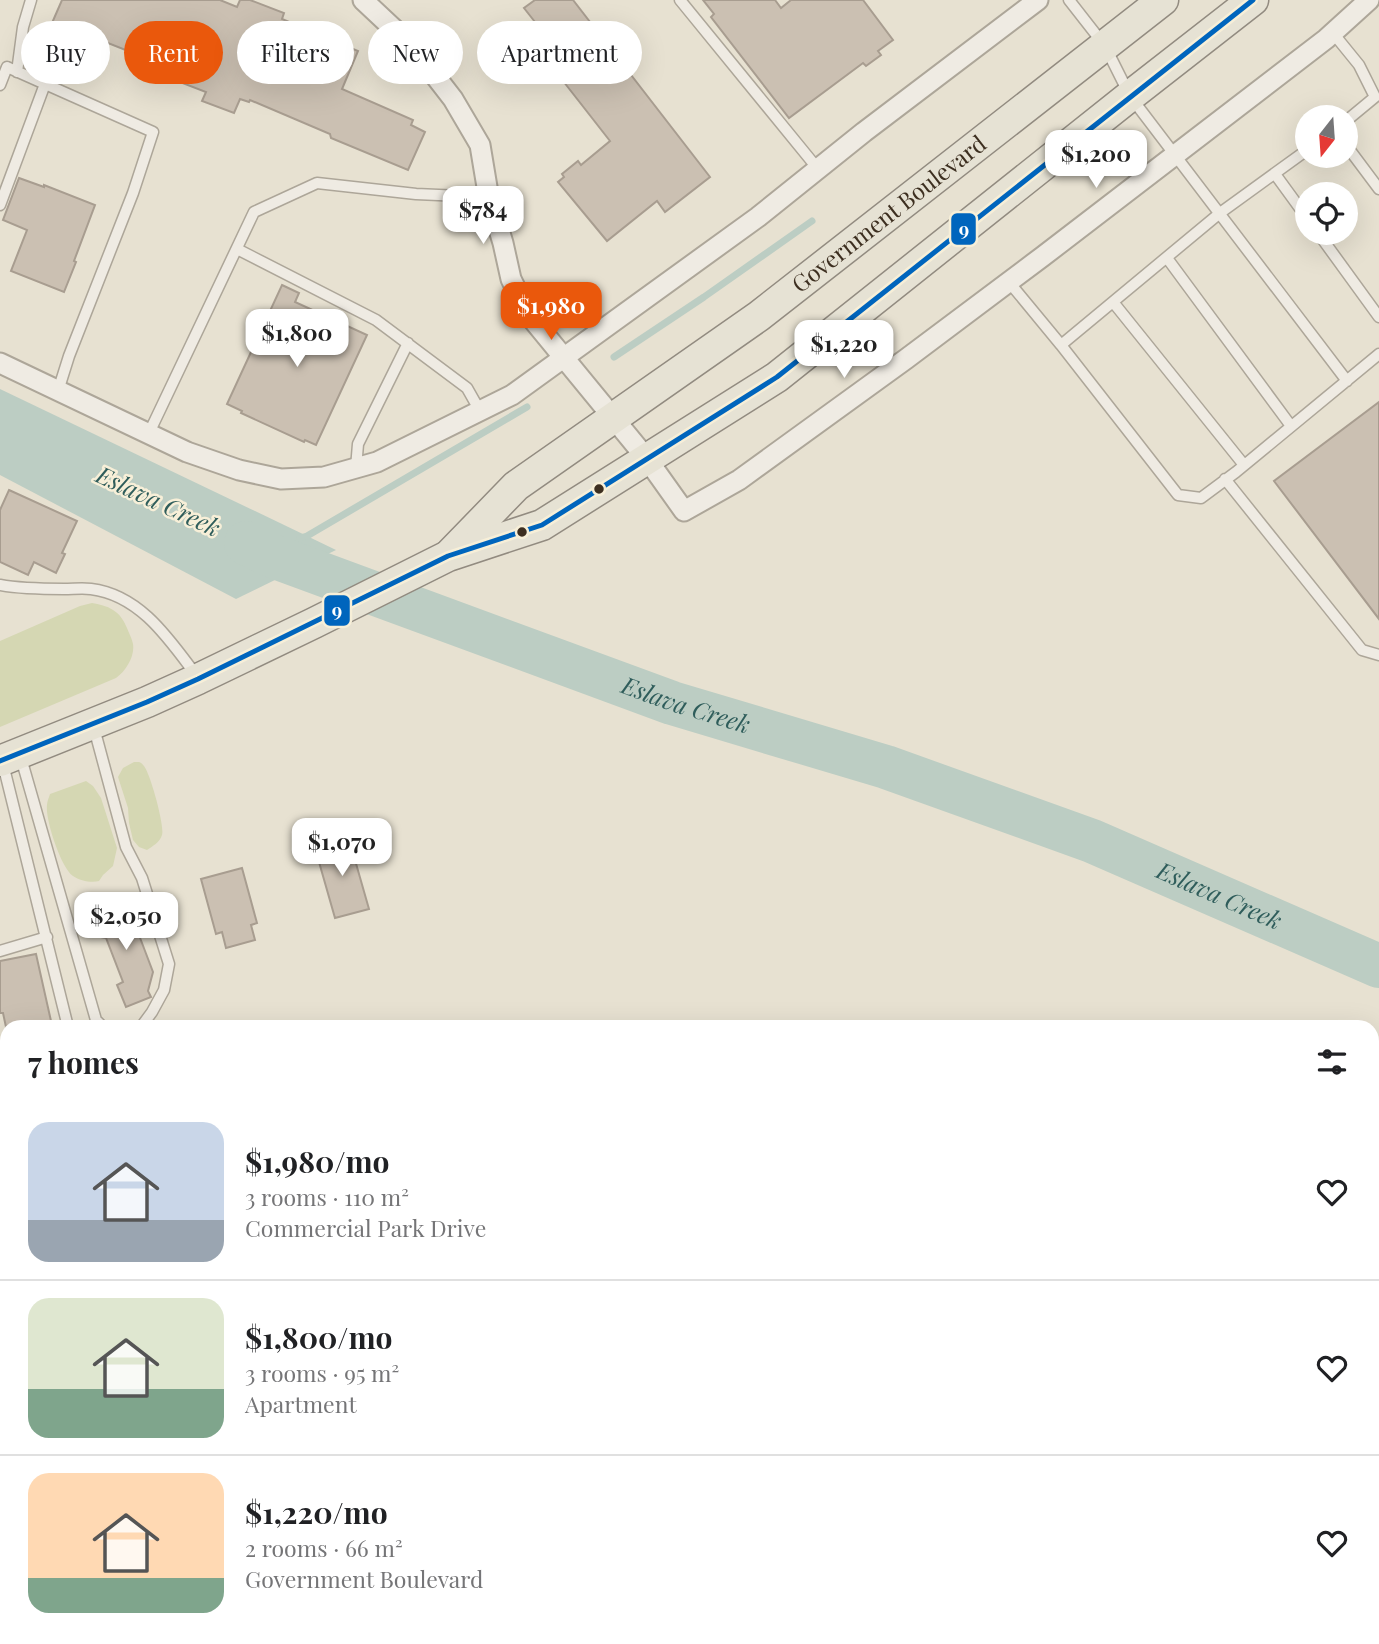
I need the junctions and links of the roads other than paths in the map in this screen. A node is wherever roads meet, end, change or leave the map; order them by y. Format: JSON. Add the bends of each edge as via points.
{"nodes":[{"id":1,"x":31,"y":0,"type":"edge"},
{"id":2,"x":363,"y":0,"type":"edge"},
{"id":3,"x":680,"y":0,"type":"edge"},
{"id":4,"x":1038,"y":0,"type":"edge"},
{"id":5,"x":1069,"y":0,"type":"edge"},
{"id":6,"x":1163,"y":0,"type":"edge"},
{"id":7,"x":1253,"y":0,"type":"edge"},
{"id":8,"x":1369,"y":0,"type":"edge"},
{"id":9,"x":1332,"y":33,"type":"junction"},
{"id":10,"x":1105,"y":46,"type":"junction"},
{"id":11,"x":17,"y":72,"type":"junction"},
{"id":12,"x":21,"y":74,"type":"edge"},
{"id":13,"x":45,"y":84,"type":"joint"},
{"id":14,"x":0,"y":85,"type":"edge"},
{"id":15,"x":1130,"y":96,"type":"junction"},
{"id":16,"x":1377,"y":96,"type":"edge"},
{"id":17,"x":1358,"y":111,"type":"edge"},
{"id":18,"x":1174,"y":154,"type":"junction"},
{"id":19,"x":1295,"y":159,"type":"edge"},
{"id":20,"x":1358,"y":161,"type":"edge"},
{"id":21,"x":818,"y":169,"type":"junction"},
{"id":22,"x":1275,"y":173,"type":"junction"},
{"id":23,"x":1379,"y":189,"type":"edge"},
{"id":24,"x":488,"y":193,"type":"junction"},
{"id":25,"x":1295,"y":201,"type":"edge"},
{"id":26,"x":0,"y":205,"type":"edge"},
{"id":27,"x":1220,"y":213,"type":"junction"},
{"id":28,"x":1327,"y":245,"type":"edge"},
{"id":29,"x":237,"y":250,"type":"junction"},
{"id":30,"x":1167,"y":258,"type":"junction"},
{"id":31,"x":1009,"y":282,"type":"junction"},
{"id":32,"x":1113,"y":302,"type":"junction"},
{"id":33,"x":1379,"y":317,"type":"edge"},
{"id":34,"x":408,"y":343,"type":"junction"},
{"id":35,"x":1061,"y":345,"type":"junction"},
{"id":36,"x":1379,"y":354,"type":"edge"},
{"id":37,"x":564,"y":358,"type":"junction"},
{"id":38,"x":0,"y":363,"type":"edge"},
{"id":39,"x":1347,"y":380,"type":"junction"},
{"id":40,"x":58,"y":390,"type":"junction"},
{"id":41,"x":480,"y":411,"type":"junction"},
{"id":42,"x":614,"y":418,"type":"junction"},
{"id":43,"x":1291,"y":426,"type":"junction"},
{"id":44,"x":149,"y":433,"type":"junction"},
{"id":45,"x":647,"y":459,"type":"junction"},
{"id":46,"x":1244,"y":465,"type":"junction"},
{"id":47,"x":356,"y":468,"type":"junction"},
{"id":48,"x":1225,"y":480,"type":"junction"},
{"id":49,"x":448,"y":556,"type":"junction"},
{"id":50,"x":0,"y":585,"type":"edge"},
{"id":51,"x":1379,"y":655,"type":"edge"},
{"id":52,"x":198,"y":679,"type":"junction"},
{"id":53,"x":93,"y":724,"type":"junction"},
{"id":54,"x":7,"y":758,"type":"edge"},
{"id":55,"x":47,"y":937,"type":"junction"},
{"id":56,"x":0,"y":951,"type":"edge"},
{"id":57,"x":66,"y":1020,"type":"edge"},
{"id":58,"x":96,"y":1020,"type":"edge"},
{"id":59,"x":146,"y":1020,"type":"edge"}],
"edges":[{"from":1,"to":11,"type":"lane"},
{"from":2,"to":24,"type":"street","via":[[412,46],[453,99],[480,145]]},
{"from":3,"to":21,"type":"lane"},
{"from":4,"to":21,"type":"street"},
{"from":5,"to":10,"type":"lane"},
{"from":6,"to":10,"type":"main road","name":"Government Boulevard"},
{"from":7,"to":15,"type":"main road","name":"Government Boulevard"},
{"from":8,"to":9,"type":"street"},
{"from":9,"to":16,"type":"lane"},
{"from":9,"to":18,"type":"street"},
{"from":10,"to":15,"type":"lane"},
{"from":10,"to":42,"type":"main road","name":"Government Boulevard","via":[[759,316]]},
{"from":11,"to":12,"type":"lane"},
{"from":11,"to":14,"type":"lane","via":[[7,67]]},
{"from":13,"to":26,"type":"lane"},
{"from":13,"to":40,"type":"lane","via":[[152,132]]},
{"from":15,"to":18,"type":"lane"},
{"from":15,"to":45,"type":"main road","name":"Government Boulevard","via":[[777,377]]},
{"from":16,"to":17,"type":"lane"},
{"from":18,"to":27,"type":"lane"},
{"from":18,"to":31,"type":"street"},
{"from":19,"to":22,"type":"lane"},
{"from":20,"to":23,"type":"lane"},
{"from":21,"to":37,"type":"street"},
{"from":22,"to":25,"type":"lane"},
{"from":22,"to":27,"type":"lane"},
{"from":24,"to":29,"type":"lane","via":[[416,194],[317,183],[254,212]]},
{"from":24,"to":37,"type":"street","via":[[511,279],[528,314]]},
{"from":27,"to":30,"type":"lane"},
{"from":27,"to":39,"type":"lane"},
{"from":28,"to":33,"type":"lane"},
{"from":29,"to":34,"type":"lane","via":[[376,320]]},
{"from":29,"to":44,"type":"lane"},
{"from":30,"to":32,"type":"lane"},
{"from":30,"to":43,"type":"lane"},
{"from":31,"to":35,"type":"lane"},
{"from":31,"to":45,"type":"street","via":[[739,480],[684,511]]},
{"from":32,"to":35,"type":"lane"},
{"from":32,"to":46,"type":"lane"},
{"from":34,"to":41,"type":"lane","via":[[467,388]]},
{"from":34,"to":47,"type":"lane","via":[[358,443]]},
{"from":35,"to":48,"type":"lane","via":[[1178,495],[1201,498]]},
{"from":36,"to":39,"type":"lane"},
{"from":37,"to":41,"type":"street","via":[[512,395]]},
{"from":37,"to":42,"type":"street"},
{"from":38,"to":40,"type":"street"},
{"from":39,"to":43,"type":"lane"},
{"from":40,"to":44,"type":"street"},
{"from":41,"to":47,"type":"street"},
{"from":42,"to":45,"type":"street"},
{"from":42,"to":49,"type":"main road","name":"Government Boulevard","via":[[516,486]]},
{"from":43,"to":46,"type":"lane"},
{"from":44,"to":47,"type":"street","via":[[187,452],[281,479],[324,477]]},
{"from":45,"to":49,"type":"main road","name":"Government Boulevard","via":[[542,525]]},
{"from":46,"to":48,"type":"lane"},
{"from":48,"to":51,"type":"lane","via":[[1362,650]]},
{"from":49,"to":52,"type":"main road","name":"Government Boulevard"},
{"from":50,"to":52,"type":"lane","via":[[92,589],[116,595],[166,635]]},
{"from":52,"to":53,"type":"main road","name":"Government Boulevard"},
{"from":53,"to":54,"type":"main road","name":"Government Boulevard"},
{"from":53,"to":59,"type":"lane","via":[[126,847],[142,878],[169,964],[164,990]]},
{"from":54,"to":55,"type":"lane"},
{"from":54,"to":58,"type":"lane"},
{"from":55,"to":56,"type":"lane"},
{"from":55,"to":57,"type":"lane"}]}
